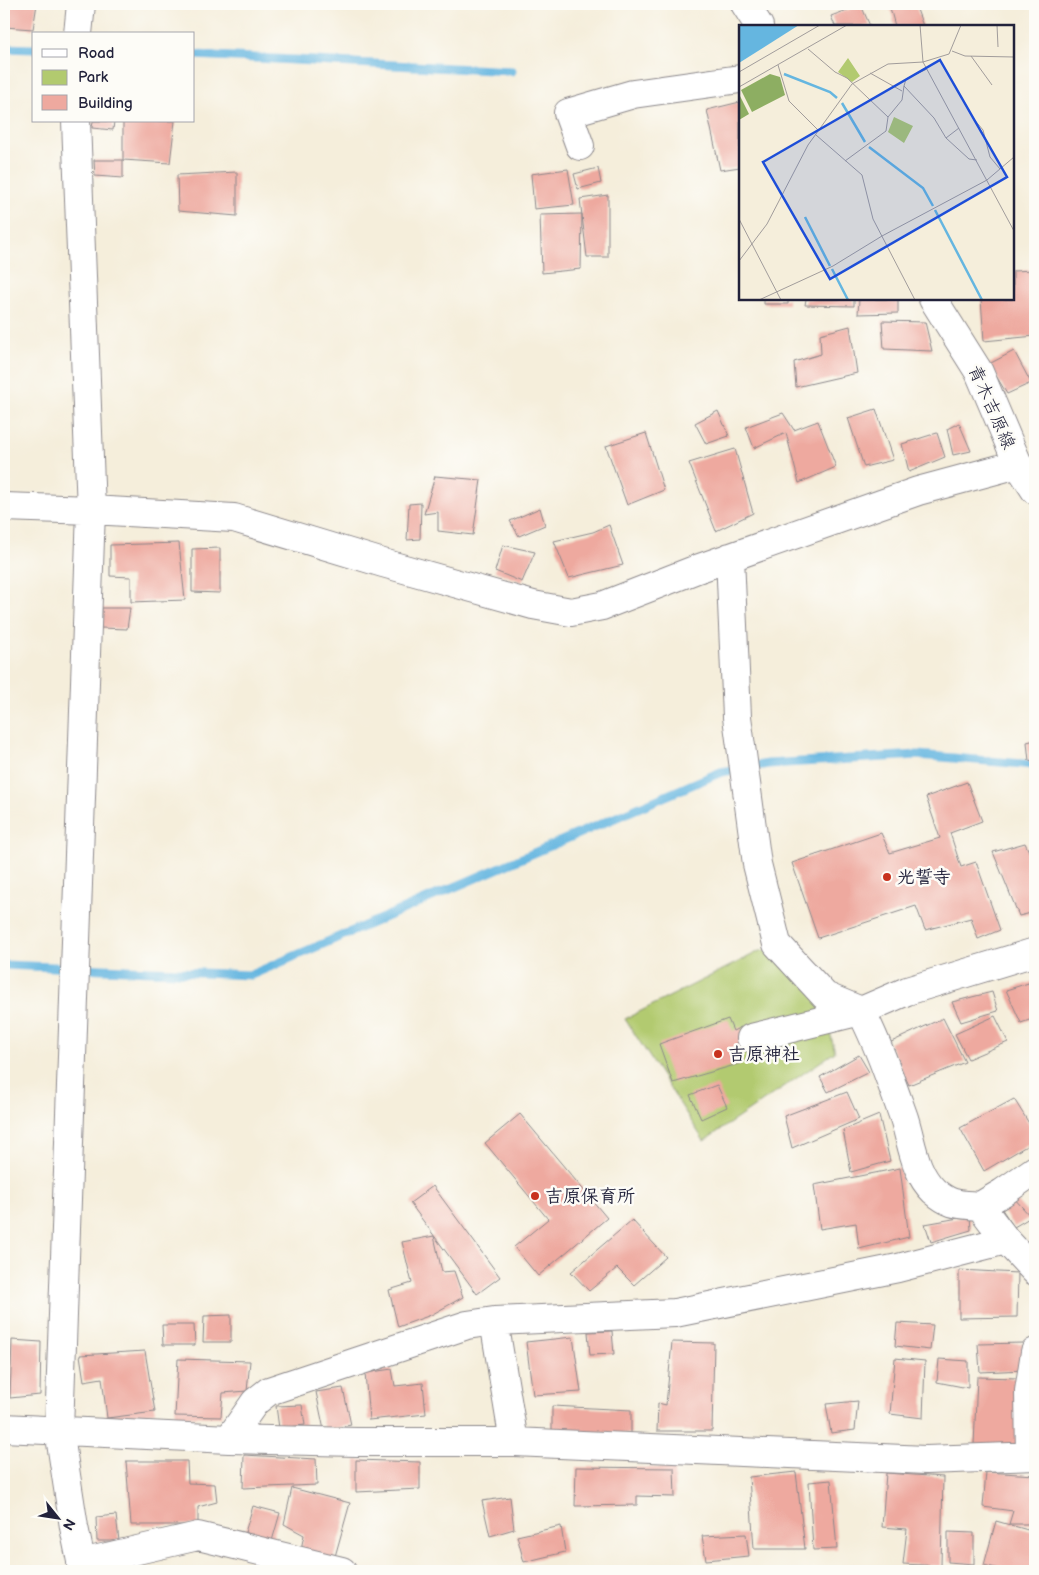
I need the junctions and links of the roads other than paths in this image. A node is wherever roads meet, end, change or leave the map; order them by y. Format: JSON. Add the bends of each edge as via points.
{"nodes":[{"id":1,"x":81,"y":4,"type":"edge"},
{"id":2,"x":745,"y":4,"type":"edge"},
{"id":3,"x":758,"y":25,"type":"edge"},
{"id":4,"x":78,"y":32,"type":"edge"},
{"id":5,"x":739,"y":79,"type":"edge"},
{"id":6,"x":76,"y":122,"type":"edge"},
{"id":7,"x":580,"y":146,"type":"dead end"},
{"id":8,"x":934,"y":300,"type":"edge"},
{"id":9,"x":1018,"y":464,"type":"junction"},
{"id":10,"x":1035,"y":490,"type":"edge"},
{"id":11,"x":4,"y":507,"type":"edge"},
{"id":12,"x":90,"y":510,"type":"junction"},
{"id":13,"x":730,"y":557,"type":"junction"},
{"id":14,"x":1035,"y":952,"type":"edge"},
{"id":15,"x":861,"y":1011,"type":"junction"},
{"id":16,"x":751,"y":1038,"type":"dead end"},
{"id":17,"x":1035,"y":1170,"type":"edge"},
{"id":18,"x":980,"y":1206,"type":"junction"},
{"id":19,"x":1006,"y":1240,"type":"junction"},
{"id":20,"x":1035,"y":1271,"type":"edge"},
{"id":21,"x":494,"y":1321,"type":"junction"},
{"id":22,"x":1035,"y":1352,"type":"edge"},
{"id":23,"x":4,"y":1428,"type":"edge"},
{"id":24,"x":59,"y":1430,"type":"junction"},
{"id":25,"x":228,"y":1439,"type":"junction"},
{"id":26,"x":514,"y":1442,"type":"junction"},
{"id":27,"x":1033,"y":1456,"type":"edge"},
{"id":28,"x":82,"y":1567,"type":"edge"},
{"id":29,"x":342,"y":1571,"type":"edge"}],
"edges":[{"from":1,"to":4,"type":"street"},
{"from":2,"to":3,"type":"street"},
{"from":5,"to":7,"type":"street","via":[[633,94],[568,113]]},
{"from":6,"to":12,"type":"street"},
{"from":8,"to":9,"type":"street","name":"青木吉原線","via":[[979,372]]},
{"from":9,"to":10,"type":"street","name":"青木吉原線"},
{"from":9,"to":13,"type":"street","via":[[918,490]]},
{"from":11,"to":12,"type":"street"},
{"from":12,"to":13,"type":"street","via":[[234,518],[533,605],[570,612],[602,606]]},
{"from":12,"to":24,"type":"street"},
{"from":13,"to":15,"type":"street","via":[[737,717],[758,864],[777,944],[825,996]]},
{"from":14,"to":15,"type":"street","via":[[907,991]]},
{"from":15,"to":16,"type":"street"},
{"from":15,"to":18,"type":"street","via":[[873,1034],[919,1171],[934,1191],[952,1204]]},
{"from":17,"to":18,"type":"street"},
{"from":18,"to":19,"type":"street"},
{"from":19,"to":20,"type":"street"},
{"from":19,"to":21,"type":"street","via":[[898,1268],[676,1313]]},
{"from":21,"to":25,"type":"street","via":[[468,1325],[269,1391],[255,1402]]},
{"from":21,"to":26,"type":"street"},
{"from":22,"to":27,"type":"street","via":[[1029,1391]]},
{"from":23,"to":24,"type":"street"},
{"from":24,"to":25,"type":"street"},
{"from":24,"to":28,"type":"street"},
{"from":25,"to":26,"type":"street"},
{"from":26,"to":27,"type":"street","via":[[926,1460]]},
{"from":28,"to":29,"type":"street","via":[[198,1536]]}]}
